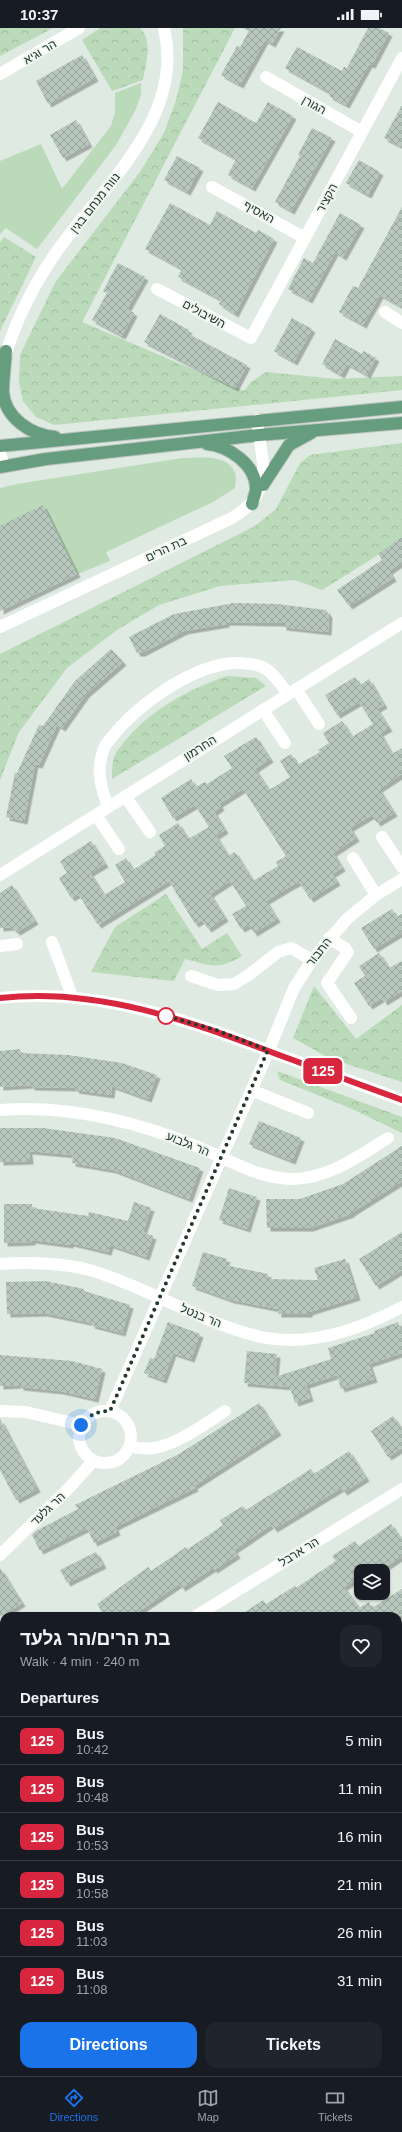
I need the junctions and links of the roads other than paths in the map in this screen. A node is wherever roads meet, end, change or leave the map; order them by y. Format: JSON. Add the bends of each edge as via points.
{"nodes":[{"id":1,"x":79,"y":28,"type":"edge"},
{"id":2,"x":164,"y":28,"type":"edge"},
{"id":3,"x":402,"y":58,"type":"edge"},
{"id":4,"x":0,"y":74,"type":"edge"},
{"id":5,"x":266,"y":77,"type":"dead end"},
{"id":6,"x":362,"y":132,"type":"junction"},
{"id":7,"x":212,"y":187,"type":"dead end"},
{"id":8,"x":305,"y":238,"type":"junction"},
{"id":9,"x":157,"y":289,"type":"dead end"},
{"id":10,"x":385,"y":312,"type":"dead end"},
{"id":11,"x":402,"y":323,"type":"edge"},
{"id":12,"x":251,"y":338,"type":"joint"},
{"id":13,"x":6,"y":352,"type":"junction"},
{"id":14,"x":0,"y":372,"type":"edge"},
{"id":15,"x":402,"y":407,"type":"edge"},
{"id":16,"x":257,"y":420,"type":"junction"},
{"id":17,"x":402,"y":423,"type":"edge"},
{"id":18,"x":319,"y":430,"type":"junction"},
{"id":19,"x":259,"y":435,"type":"junction"},
{"id":20,"x":74,"y":438,"type":"junction"},
{"id":21,"x":194,"y":442,"type":"junction"},
{"id":22,"x":0,"y":446,"type":"edge"},
{"id":23,"x":0,"y":453,"type":"edge"},
{"id":24,"x":2,"y":467,"type":"edge"},
{"id":25,"x":263,"y":484,"type":"junction"},
{"id":26,"x":252,"y":504,"type":"junction"},
{"id":27,"x":402,"y":623,"type":"edge"},
{"id":28,"x":0,"y":627,"type":"edge"},
{"id":29,"x":292,"y":691,"type":"junction"},
{"id":30,"x":263,"y":710,"type":"junction"},
{"id":31,"x":319,"y":724,"type":"dead end"},
{"id":32,"x":285,"y":743,"type":"dead end"},
{"id":33,"x":125,"y":796,"type":"junction"},
{"id":34,"x":108,"y":807,"type":"junction"},
{"id":35,"x":96,"y":815,"type":"junction"},
{"id":36,"x":150,"y":832,"type":"dead end"},
{"id":37,"x":382,"y":838,"type":"dead end"},
{"id":38,"x":119,"y":849,"type":"dead end"},
{"id":39,"x":353,"y":858,"type":"dead end"},
{"id":40,"x":402,"y":867,"type":"edge"},
{"id":41,"x":0,"y":875,"type":"edge"},
{"id":42,"x":402,"y":878,"type":"edge"},
{"id":43,"x":376,"y":895,"type":"junction"},
{"id":44,"x":329,"y":938,"type":"junction"},
{"id":45,"x":52,"y":942,"type":"dead end"},
{"id":46,"x":17,"y":944,"type":"dead end"},
{"id":47,"x":0,"y":946,"type":"edge"},
{"id":48,"x":312,"y":960,"type":"junction"},
{"id":49,"x":191,"y":976,"type":"dead end"},
{"id":50,"x":72,"y":996,"type":"junction"},
{"id":51,"x":0,"y":998,"type":"edge"},
{"id":52,"x":351,"y":1018,"type":"dead end"},
{"id":53,"x":268,"y":1050,"type":"junction"},
{"id":54,"x":251,"y":1090,"type":"junction"},
{"id":55,"x":402,"y":1100,"type":"edge"},
{"id":56,"x":0,"y":1110,"type":"edge"},
{"id":57,"x":308,"y":1113,"type":"dead end"},
{"id":58,"x":388,"y":1138,"type":"dead end"},
{"id":59,"x":222,"y":1158,"type":"junction"},
{"id":60,"x":0,"y":1264,"type":"edge"},
{"id":61,"x":159,"y":1298,"type":"junction"},
{"id":62,"x":402,"y":1307,"type":"edge"},
{"id":63,"x":0,"y":1411,"type":"edge"},
{"id":64,"x":110,"y":1411,"type":"junction"},
{"id":65,"x":225,"y":1411,"type":"dead end"},
{"id":66,"x":81,"y":1425,"type":"junction"},
{"id":67,"x":129,"y":1447,"type":"junction"},
{"id":68,"x":93,"y":1461,"type":"junction"},
{"id":69,"x":402,"y":1489,"type":"edge"},
{"id":70,"x":0,"y":1555,"type":"edge"},
{"id":71,"x":202,"y":1612,"type":"edge"}],
"edges":[{"from":1,"to":4,"type":"street","name":"הר וגיא"},
{"from":2,"to":13,"type":"street","name":"נווה מנחם בגין","via":[[168,62],[156,112],[130,158],[56,253],[38,281]]},
{"from":3,"to":6,"type":"street","name":"הקציר"},
{"from":5,"to":6,"type":"street","name":"הגורן"},
{"from":6,"to":8,"type":"street","name":"הקציר"},
{"from":7,"to":8,"type":"street","name":"האסיף"},
{"from":8,"to":12,"type":"street","name":"הקציר"},
{"from":9,"to":12,"type":"street","name":"השיבולים"},
{"from":10,"to":11,"type":"street"},
{"from":13,"to":14,"type":"street","name":"נווה מנחם בגין"},
{"from":13,"to":20,"type":"main road","via":[[3,392],[12,415],[32,432]]},
{"from":15,"to":16,"type":"main road"},
{"from":16,"to":19,"type":"street"},
{"from":16,"to":20,"type":"main road"},
{"from":17,"to":18,"type":"main road"},
{"from":18,"to":19,"type":"main road"},
{"from":18,"to":25,"type":"main road","via":[[300,437],[289,445]]},
{"from":19,"to":21,"type":"main road"},
{"from":19,"to":25,"type":"street"},
{"from":20,"to":22,"type":"main road"},
{"from":21,"to":24,"type":"main road","via":[[46,459]]},
{"from":21,"to":26,"type":"main road","via":[[215,445],[238,456],[254,478],[256,489]]},
{"from":23,"to":24,"type":"street"},
{"from":25,"to":26,"type":"street","name":"בת הרים"},
{"from":26,"to":28,"type":"street","name":"בת הרים","via":[[232,518]]},
{"from":27,"to":29,"type":"street","name":"החרמון"},
{"from":29,"to":30,"type":"street","name":"החרמון"},
{"from":29,"to":31,"type":"street"},
{"from":29,"to":34,"type":"street","via":[[262,666],[245,663],[224,664],[198,672],[170,688],[143,706],[121,726],[103,749],[99,781]]},
{"from":30,"to":32,"type":"street"},
{"from":30,"to":33,"type":"street","name":"החרמון"},
{"from":33,"to":34,"type":"street","name":"החרמון"},
{"from":33,"to":36,"type":"street"},
{"from":34,"to":35,"type":"street","name":"החרמון"},
{"from":35,"to":38,"type":"street"},
{"from":35,"to":41,"type":"street","name":"החרמון"},
{"from":37,"to":40,"type":"street"},
{"from":39,"to":43,"type":"street"},
{"from":42,"to":43,"type":"street","name":"התבור"},
{"from":43,"to":44,"type":"street","name":"התבור"},
{"from":44,"to":48,"type":"street","name":"התבור"},
{"from":44,"to":52,"type":"street","via":[[348,952],[328,983]]},
{"from":45,"to":50,"type":"street"},
{"from":46,"to":47,"type":"street"},
{"from":48,"to":49,"type":"street","via":[[291,948],[278,952],[234,984],[218,985]]},
{"from":48,"to":53,"type":"street","name":"התבור","via":[[294,988]]},
{"from":50,"to":51,"type":"street","via":[[27,995]]},
{"from":50,"to":53,"type":"street","via":[[114,1002],[155,1012],[216,1030]]},
{"from":53,"to":54,"type":"street"},
{"from":53,"to":55,"type":"street"},
{"from":54,"to":57,"type":"street"},
{"from":54,"to":59,"type":"street"},
{"from":56,"to":59,"type":"street","name":"הר גלבוע","via":[[50,1109],[114,1119],[167,1135]]},
{"from":58,"to":59,"type":"street","name":"הר גלבוע","via":[[350,1162],[312,1177],[272,1177]]},
{"from":59,"to":61,"type":"street"},
{"from":60,"to":61,"type":"street","name":"הר בנטל","via":[[40,1263],[93,1271]]},
{"from":61,"to":62,"type":"street","name":"הר בנטל","via":[[235,1329],[257,1336],[284,1340],[310,1339],[339,1333],[362,1326]]},
{"from":61,"to":64,"type":"street"},
{"from":63,"to":66,"type":"street","via":[[26,1412]]},
{"from":64,"to":66,"type":"street","via":[[93,1414]]},
{"from":64,"to":67,"type":"street","via":[[125,1420],[130,1428]]},
{"from":65,"to":67,"type":"street","via":[[170,1444],[153,1448]]},
{"from":66,"to":68,"type":"street","via":[[79,1442],[82,1450]]},
{"from":67,"to":68,"type":"street","via":[[120,1458],[112,1462]]},
{"from":68,"to":70,"type":"street","name":"הר גלעד"},
{"from":69,"to":71,"type":"street","name":"הר ארבל"}]}
